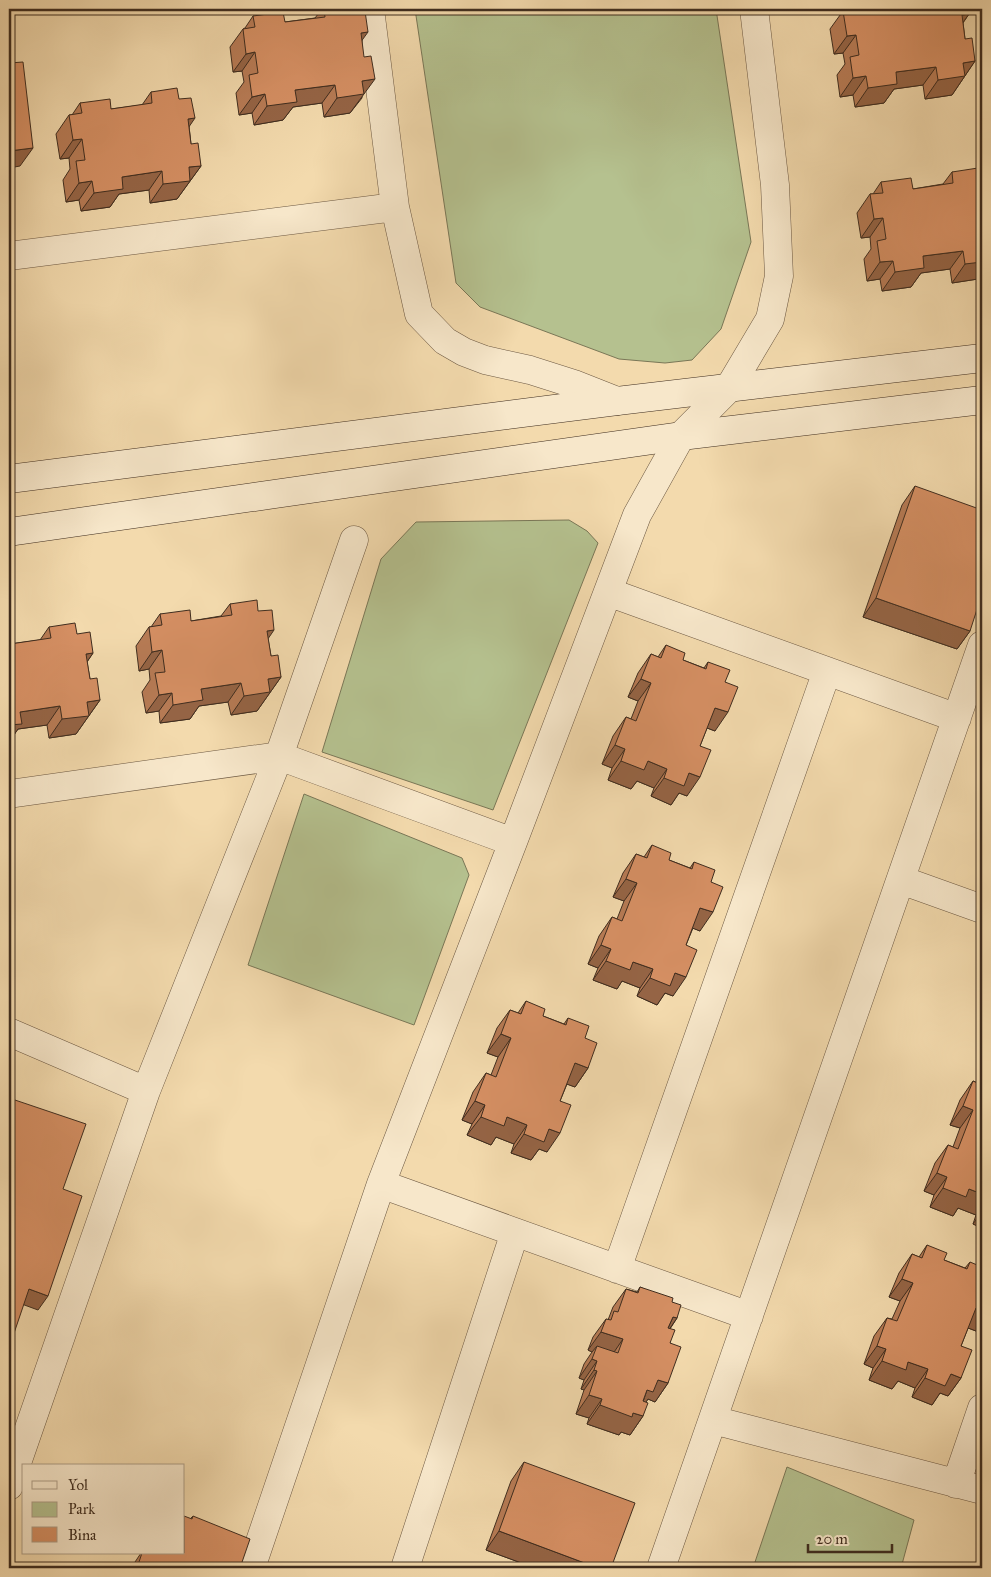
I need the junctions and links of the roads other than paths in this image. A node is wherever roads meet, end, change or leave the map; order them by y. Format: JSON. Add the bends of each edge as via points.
{"nodes":[{"id":1,"x":370,"y":9,"type":"edge"},
{"id":2,"x":754,"y":9,"type":"edge"},
{"id":3,"x":395,"y":207,"type":"junction"},
{"id":4,"x":9,"y":256,"type":"edge"},
{"id":5,"x":982,"y":358,"type":"edge"},
{"id":6,"x":729,"y":388,"type":"junction"},
{"id":7,"x":982,"y":400,"type":"edge"},
{"id":8,"x":617,"y":401,"type":"junction"},
{"id":9,"x":681,"y":436,"type":"junction"},
{"id":10,"x":9,"y":479,"type":"edge"},
{"id":11,"x":9,"y":532,"type":"edge"},
{"id":12,"x":354,"y":540,"type":"dead end"},
{"id":13,"x":608,"y":592,"type":"junction"},
{"id":14,"x":982,"y":646,"type":"edge"},
{"id":15,"x":827,"y":671,"type":"junction"},
{"id":16,"x":957,"y":718,"type":"junction"},
{"id":17,"x":279,"y":756,"type":"junction"},
{"id":18,"x":9,"y":794,"type":"edge"},
{"id":19,"x":513,"y":842,"type":"junction"},
{"id":20,"x":901,"y":880,"type":"junction"},
{"id":21,"x":982,"y":909,"type":"edge"},
{"id":22,"x":9,"y":1032,"type":"edge"},
{"id":23,"x":146,"y":1090,"type":"junction"},
{"id":24,"x":380,"y":1184,"type":"junction"},
{"id":25,"x":515,"y":1232,"type":"junction"},
{"id":26,"x":617,"y":1269,"type":"junction"},
{"id":27,"x":749,"y":1316,"type":"junction"},
{"id":28,"x":982,"y":1408,"type":"edge"},
{"id":29,"x":713,"y":1420,"type":"junction"},
{"id":30,"x":10,"y":1478,"type":"edge"},
{"id":31,"x":956,"y":1484,"type":"junction"},
{"id":32,"x":982,"y":1490,"type":"edge"},
{"id":33,"x":251,"y":1568,"type":"edge"},
{"id":34,"x":404,"y":1568,"type":"edge"},
{"id":35,"x":661,"y":1568,"type":"edge"}],
"edges":[{"from":1,"to":3,"type":"street"},
{"from":2,"to":6,"type":"street","via":[[775,185],[779,276],[770,319]]},
{"from":3,"to":4,"type":"street"},
{"from":3,"to":8,"type":"street","via":[[419,314],[431,329],[464,352],[556,378]]},
{"from":5,"to":6,"type":"street"},
{"from":6,"to":8,"type":"street"},
{"from":6,"to":9,"type":"street"},
{"from":7,"to":9,"type":"street"},
{"from":8,"to":10,"type":"street"},
{"from":9,"to":11,"type":"street"},
{"from":9,"to":13,"type":"street","via":[[637,515]]},
{"from":12,"to":17,"type":"street"},
{"from":13,"to":15,"type":"street"},
{"from":13,"to":19,"type":"street"},
{"from":14,"to":16,"type":"street"},
{"from":15,"to":16,"type":"street"},
{"from":15,"to":26,"type":"street"},
{"from":16,"to":20,"type":"street"},
{"from":17,"to":18,"type":"street"},
{"from":17,"to":19,"type":"street"},
{"from":17,"to":23,"type":"street"},
{"from":19,"to":24,"type":"street"},
{"from":20,"to":21,"type":"street"},
{"from":20,"to":27,"type":"street"},
{"from":22,"to":23,"type":"street"},
{"from":23,"to":30,"type":"street"},
{"from":24,"to":25,"type":"street"},
{"from":24,"to":33,"type":"street"},
{"from":25,"to":26,"type":"street"},
{"from":25,"to":34,"type":"street"},
{"from":26,"to":27,"type":"street"},
{"from":27,"to":29,"type":"street"},
{"from":28,"to":31,"type":"street"},
{"from":29,"to":31,"type":"street"},
{"from":29,"to":35,"type":"street"},
{"from":31,"to":32,"type":"street"}]}
